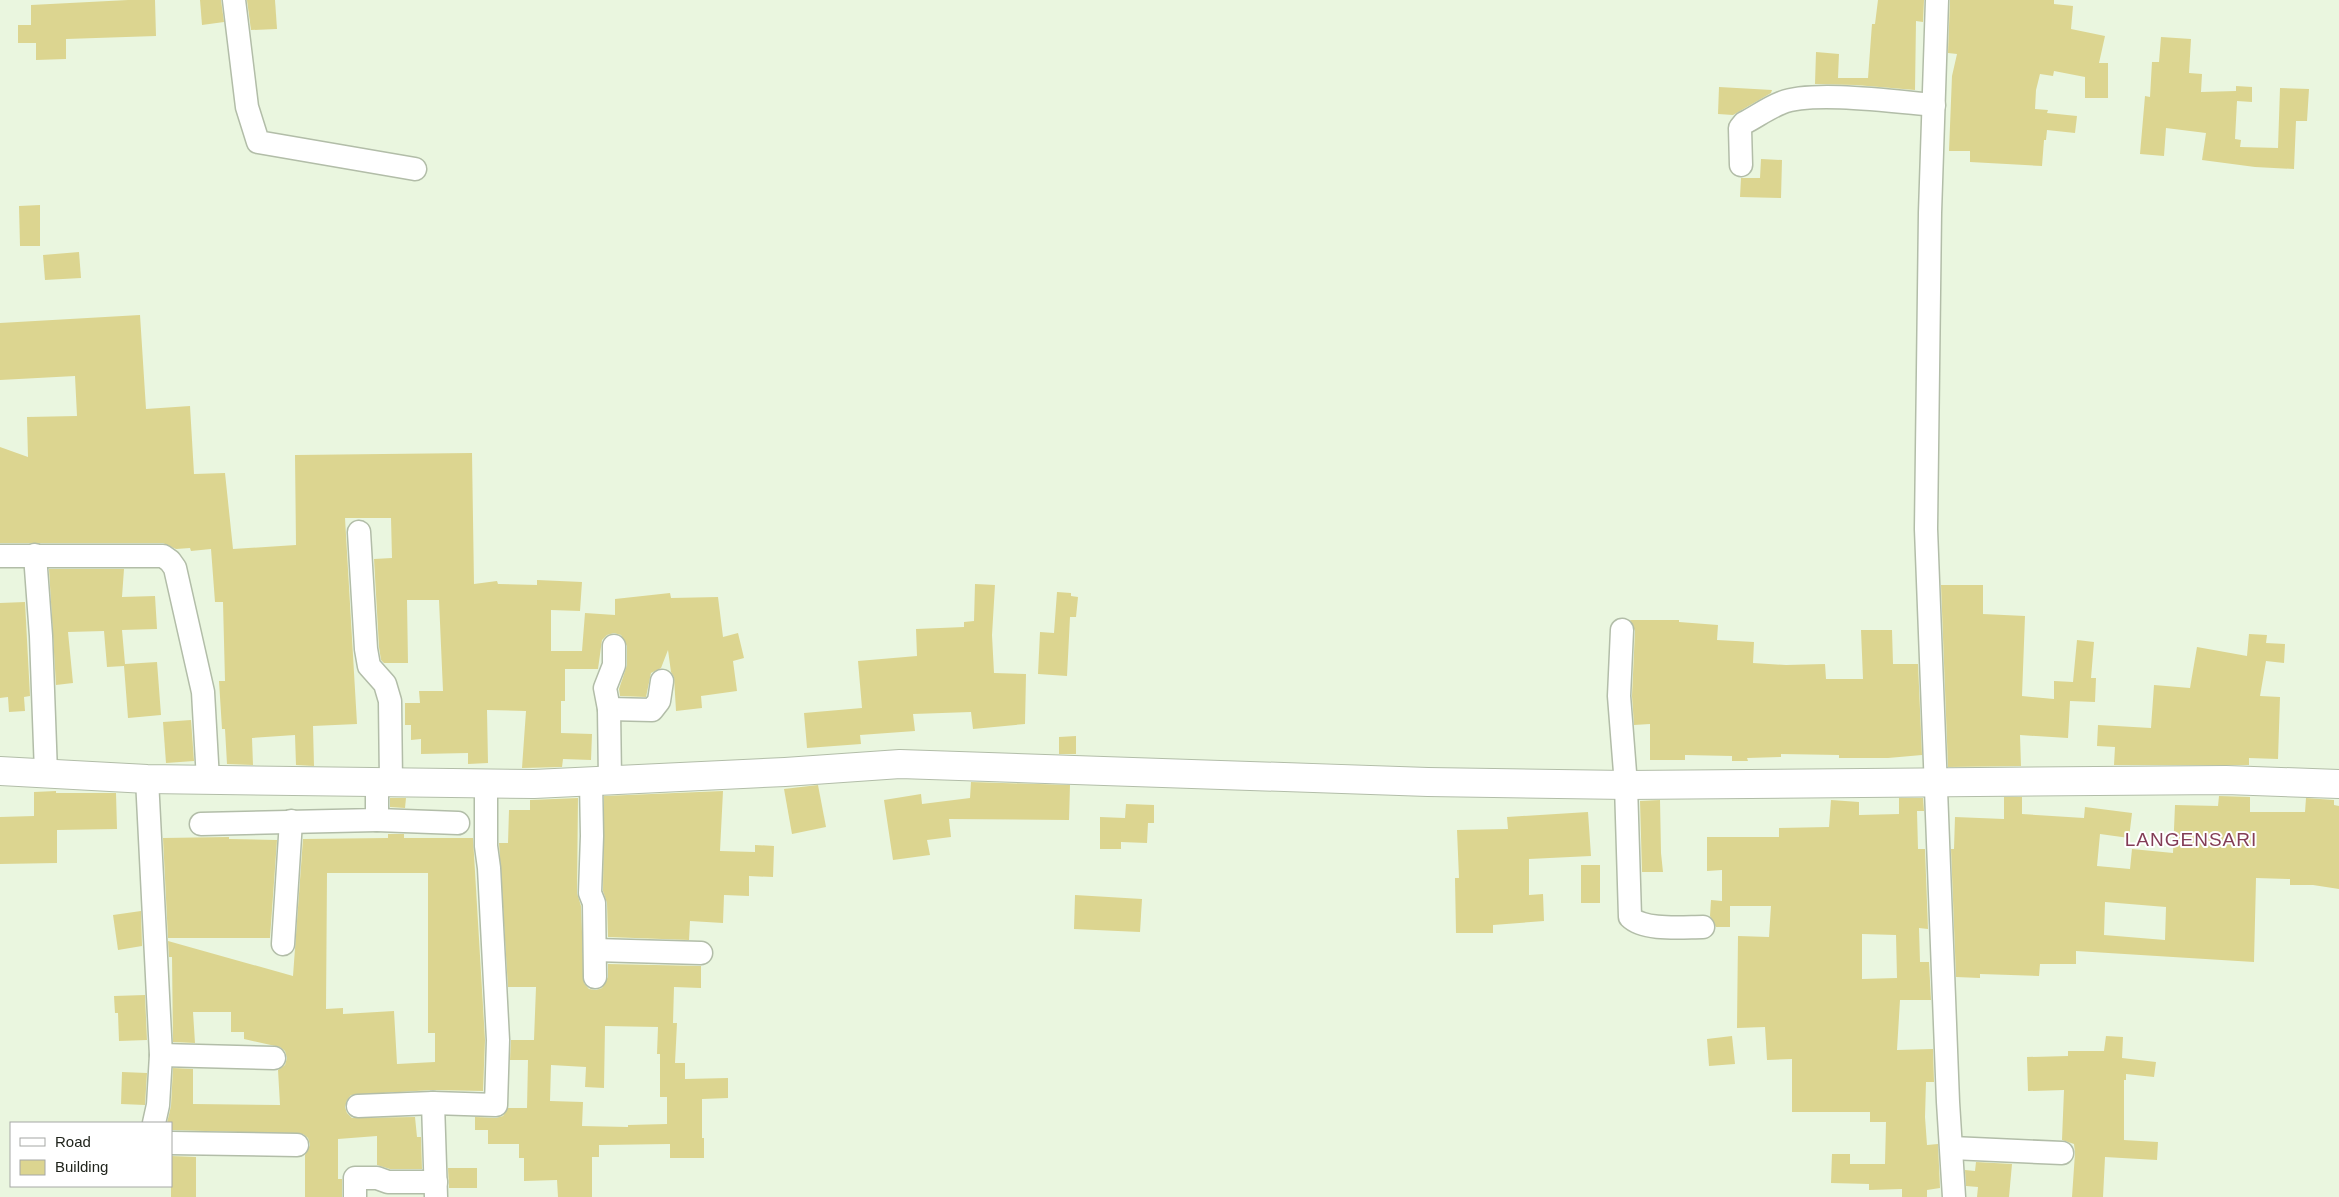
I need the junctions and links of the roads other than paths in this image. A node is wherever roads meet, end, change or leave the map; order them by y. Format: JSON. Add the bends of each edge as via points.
{"nodes":[{"id":1,"x":234,"y":0,"type":"edge"},
{"id":2,"x":1936,"y":0,"type":"edge"},
{"id":3,"x":1934,"y":105,"type":"junction"},
{"id":4,"x":1741,"y":165,"type":"dead end"},
{"id":5,"x":415,"y":169,"type":"dead end"},
{"id":6,"x":359,"y":532,"type":"dead end"},
{"id":7,"x":35,"y":555,"type":"junction"},
{"id":8,"x":0,"y":556,"type":"edge"},
{"id":9,"x":1622,"y":630,"type":"dead end"},
{"id":10,"x":614,"y":646,"type":"dead end"},
{"id":11,"x":662,"y":681,"type":"dead end"},
{"id":12,"x":609,"y":709,"type":"junction"},
{"id":13,"x":0,"y":771,"type":"edge"},
{"id":14,"x":46,"y":773,"type":"junction"},
{"id":15,"x":147,"y":779,"type":"junction"},
{"id":16,"x":208,"y":780,"type":"junction"},
{"id":17,"x":601,"y":781,"type":"junction"},
{"id":18,"x":384,"y":782,"type":"junction"},
{"id":19,"x":486,"y":783,"type":"junction"},
{"id":20,"x":1936,"y":783,"type":"junction"},
{"id":21,"x":2339,"y":784,"type":"edge"},
{"id":22,"x":1626,"y":785,"type":"junction"},
{"id":23,"x":377,"y":820,"type":"junction"},
{"id":24,"x":291,"y":821,"type":"junction"},
{"id":25,"x":458,"y":823,"type":"dead end"},
{"id":26,"x":201,"y":824,"type":"dead end"},
{"id":27,"x":1703,"y":927,"type":"dead end"},
{"id":28,"x":283,"y":944,"type":"dead end"},
{"id":29,"x":595,"y":950,"type":"junction"},
{"id":30,"x":701,"y":953,"type":"dead end"},
{"id":31,"x":595,"y":977,"type":"dead end"},
{"id":32,"x":161,"y":1055,"type":"junction"},
{"id":33,"x":274,"y":1058,"type":"dead end"},
{"id":34,"x":433,"y":1103,"type":"junction"},
{"id":35,"x":358,"y":1106,"type":"dead end"},
{"id":36,"x":154,"y":1122,"type":"edge"},
{"id":37,"x":172,"y":1144,"type":"edge"},
{"id":38,"x":297,"y":1145,"type":"dead end"},
{"id":39,"x":1952,"y":1148,"type":"junction"},
{"id":40,"x":2062,"y":1153,"type":"dead end"},
{"id":41,"x":436,"y":1189,"type":"edge"},
{"id":42,"x":355,"y":1197,"type":"edge"},
{"id":43,"x":1954,"y":1197,"type":"edge"}],
"edges":[{"from":1,"to":5,"type":"street","via":[[247,107],[258,142]]},
{"from":2,"to":3,"type":"street"},
{"from":3,"to":4,"type":"street","via":[[1838,98],[1782,102],[1740,128]]},
{"from":3,"to":20,"type":"street","via":[[1926,529]]},
{"from":6,"to":18,"type":"street","via":[[368,666],[385,684],[390,701]]},
{"from":7,"to":8,"type":"street"},
{"from":7,"to":14,"type":"street"},
{"from":7,"to":16,"type":"street","via":[[163,556],[170,561],[175,568],[203,692]]},
{"from":9,"to":22,"type":"street","via":[[1618,696]]},
{"from":10,"to":12,"type":"street","via":[[614,665],[604,688]]},
{"from":11,"to":12,"type":"street","via":[[659,701],[652,710]]},
{"from":12,"to":17,"type":"street"},
{"from":13,"to":14,"type":"main road"},
{"from":14,"to":15,"type":"main road"},
{"from":15,"to":16,"type":"main road"},
{"from":15,"to":32,"type":"street"},
{"from":16,"to":18,"type":"main road"},
{"from":17,"to":19,"type":"main road"},
{"from":17,"to":22,"type":"main road","via":[[900,764],[1428,782]]},
{"from":17,"to":29,"type":"street","via":[[592,836],[590,893],[594,903]]},
{"from":18,"to":19,"type":"main road"},
{"from":18,"to":23,"type":"street"},
{"from":19,"to":34,"type":"street","via":[[486,846],[498,1040],[496,1104]]},
{"from":20,"to":21,"type":"main road","via":[[2226,780]]},
{"from":20,"to":22,"type":"main road"},
{"from":20,"to":39,"type":"street"},
{"from":22,"to":27,"type":"street","via":[[1630,917],[1646,926]]},
{"from":23,"to":24,"type":"street"},
{"from":23,"to":25,"type":"street"},
{"from":24,"to":26,"type":"street"},
{"from":24,"to":28,"type":"street"},
{"from":29,"to":30,"type":"street"},
{"from":29,"to":31,"type":"street"},
{"from":32,"to":33,"type":"street"},
{"from":32,"to":36,"type":"street"},
{"from":34,"to":35,"type":"street"},
{"from":34,"to":41,"type":"street"},
{"from":37,"to":38,"type":"street"},
{"from":39,"to":40,"type":"street"},
{"from":39,"to":43,"type":"street"},
{"from":41,"to":42,"type":"street","via":[[377,1178],[355,1178]]}]}
